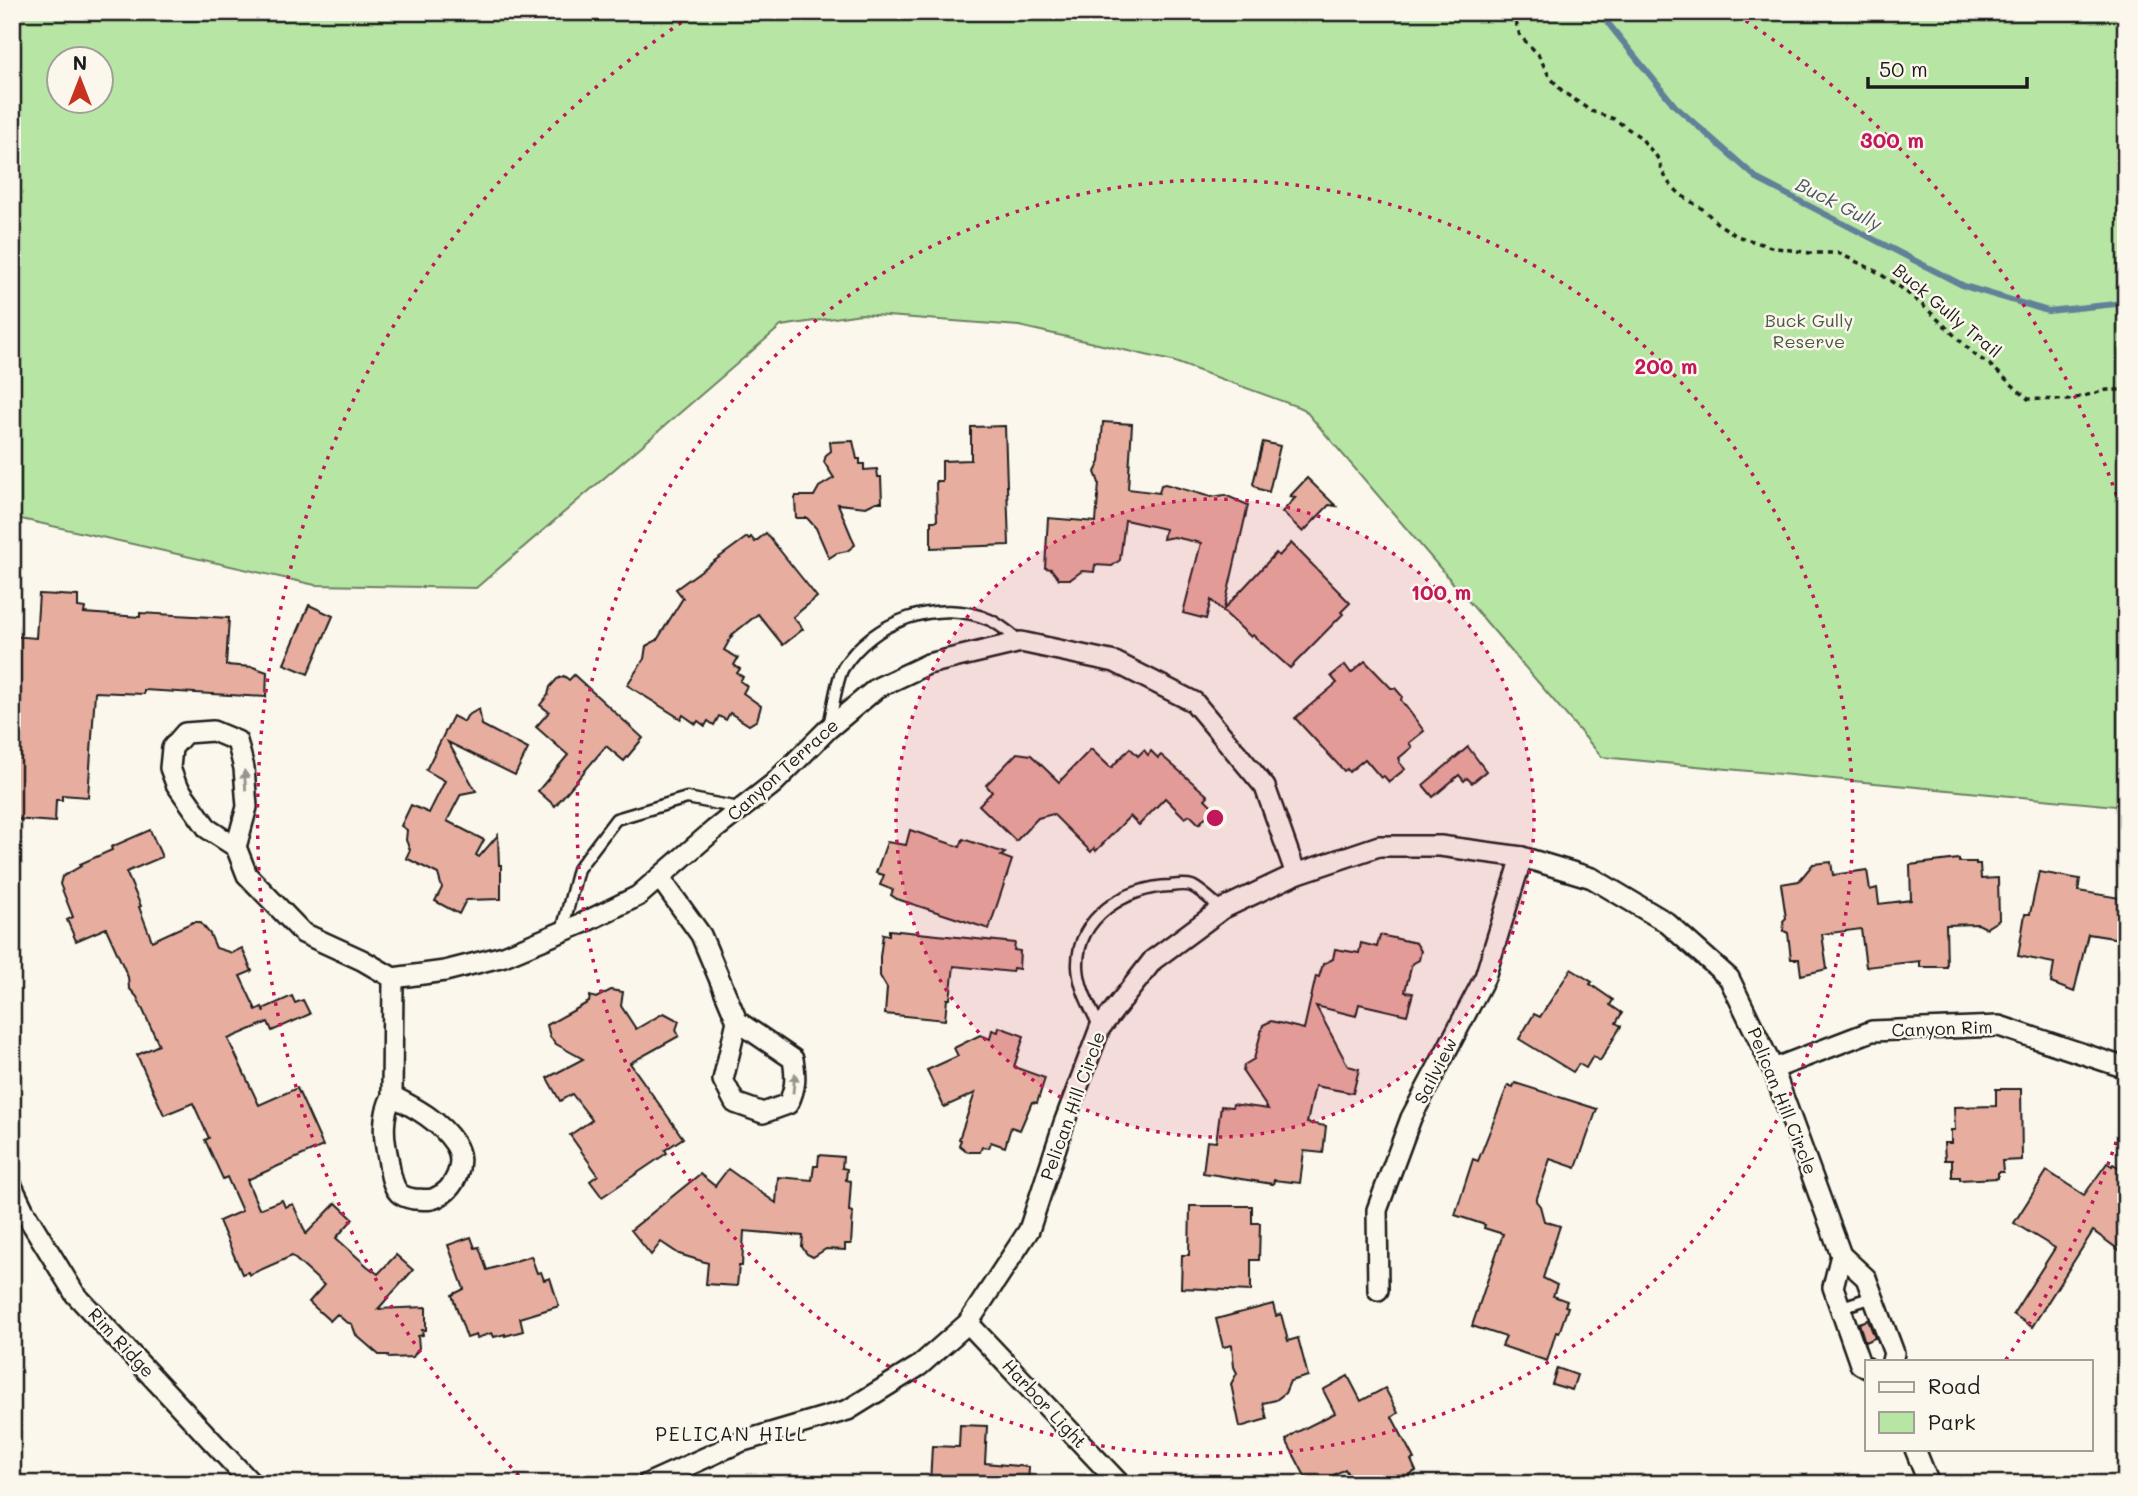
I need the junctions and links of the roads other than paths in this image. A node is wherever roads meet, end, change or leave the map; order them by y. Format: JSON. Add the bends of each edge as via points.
{"nodes":[{"id":1,"x":1021,"y":642,"type":"junction"},
{"id":2,"x":828,"y":729,"type":"junction"},
{"id":3,"x":741,"y":808,"type":"junction"},
{"id":4,"x":236,"y":847,"type":"junction"},
{"id":5,"x":1522,"y":857,"type":"junction"},
{"id":6,"x":1296,"y":874,"type":"junction"},
{"id":7,"x":660,"y":878,"type":"junction"},
{"id":8,"x":1222,"y":909,"type":"junction"},
{"id":9,"x":562,"y":932,"type":"junction"},
{"id":10,"x":393,"y":978,"type":"junction"},
{"id":11,"x":737,"y":1021,"type":"junction"},
{"id":12,"x":1100,"y":1028,"type":"junction"},
{"id":13,"x":2118,"y":1066,"type":"edge"},
{"id":14,"x":1773,"y":1069,"type":"junction"},
{"id":15,"x":2126,"y":1078,"type":"edge"},
{"id":16,"x":392,"y":1096,"type":"junction"},
{"id":17,"x":12,"y":1186,"type":"edge"},
{"id":18,"x":1841,"y":1255,"type":"junction"},
{"id":19,"x":1378,"y":1290,"type":"dead end"},
{"id":20,"x":1873,"y":1297,"type":"junction"},
{"id":21,"x":1839,"y":1308,"type":"junction"},
{"id":22,"x":968,"y":1323,"type":"junction"},
{"id":23,"x":1892,"y":1360,"type":"edge"},
{"id":24,"x":1865,"y":1367,"type":"edge"},
{"id":25,"x":1915,"y":1450,"type":"edge"},
{"id":26,"x":252,"y":1484,"type":"edge"},
{"id":27,"x":647,"y":1484,"type":"edge"},
{"id":28,"x":1120,"y":1484,"type":"edge"},
{"id":29,"x":1929,"y":1484,"type":"edge"}],
"edges":[{"from":1,"to":2,"type":"street","name":"Canyon Terrace","via":[[928,664],[877,688]]},
{"from":1,"to":2,"type":"lane","via":[[991,620],[958,612],[897,621],[866,640],[842,670]]},
{"from":1,"to":6,"type":"street","name":"Canyon Terrace","via":[[1115,662],[1194,702],[1265,787]]},
{"from":2,"to":3,"type":"street","name":"Canyon Terrace","via":[[773,784]]},
{"from":3,"to":7,"type":"street","name":"Canyon Terrace"},
{"from":3,"to":9,"type":"lane","via":[[687,798],[616,819],[578,869]]},
{"from":4,"to":4,"type":"street","one_way":true,"via":[[247,807],[237,740],[213,731],[185,733],[172,748],[170,768],[176,784],[208,829]]},
{"from":4,"to":10,"type":"street","via":[[247,875],[303,933]]},
{"from":5,"to":6,"type":"street","name":"Pelican Hill Circle","via":[[1440,846],[1378,846]]},
{"from":5,"to":14,"type":"street","name":"Pelican Hill Circle","via":[[1591,877],[1666,922],[1729,978]]},
{"from":5,"to":19,"type":"street","name":"Sailview","via":[[1485,977],[1411,1118],[1377,1210]]},
{"from":6,"to":8,"type":"street","name":"Pelican Hill Circle"},
{"from":7,"to":9,"type":"street","name":"Canyon Terrace","via":[[638,896]]},
{"from":7,"to":11,"type":"street","via":[[701,935]]},
{"from":8,"to":12,"type":"street","name":"Pelican Hill Circle","via":[[1153,960]]},
{"from":8,"to":12,"type":"lane","via":[[1190,885],[1152,886],[1121,897],[1098,914],[1083,939],[1078,964],[1081,988]]},
{"from":9,"to":10,"type":"street","name":"Canyon Terrace","via":[[504,956]]},
{"from":10,"to":16,"type":"street"},
{"from":11,"to":11,"type":"street","one_way":true,"via":[[723,1080],[735,1103],[763,1113],[788,1104],[795,1084],[793,1059]]},
{"from":12,"to":22,"type":"street","name":"Pelican Hill Circle","via":[[1029,1230]]},
{"from":13,"to":14,"type":"street","name":"Canyon Rim","via":[[1999,1026],[1872,1031]]},
{"from":13,"to":15,"type":"street","name":"Canyon Rim"},
{"from":14,"to":18,"type":"street","name":"Pelican Hill Circle"},
{"from":16,"to":16,"type":"street","via":[[384,1124],[395,1185],[408,1198],[434,1199],[449,1189],[458,1175],[456,1146],[437,1122]]},
{"from":17,"to":26,"type":"street","name":"Rim Ridge","via":[[75,1294]]},
{"from":18,"to":20,"type":"street","name":"Pelican Hill Circle","via":[[1866,1278]]},
{"from":18,"to":21,"type":"street","via":[[1833,1287]]},
{"from":20,"to":21,"type":"lane"},
{"from":20,"to":23,"type":"street","name":"Pelican Hill Circle","via":[[1894,1353]]},
{"from":21,"to":24,"type":"street"},
{"from":22,"to":27,"type":"street","name":"Pelican Hill Circle","via":[[919,1366],[849,1410],[740,1442]]},
{"from":22,"to":28,"type":"street","name":"Harbor Light"},
{"from":25,"to":29,"type":"street"}]}
